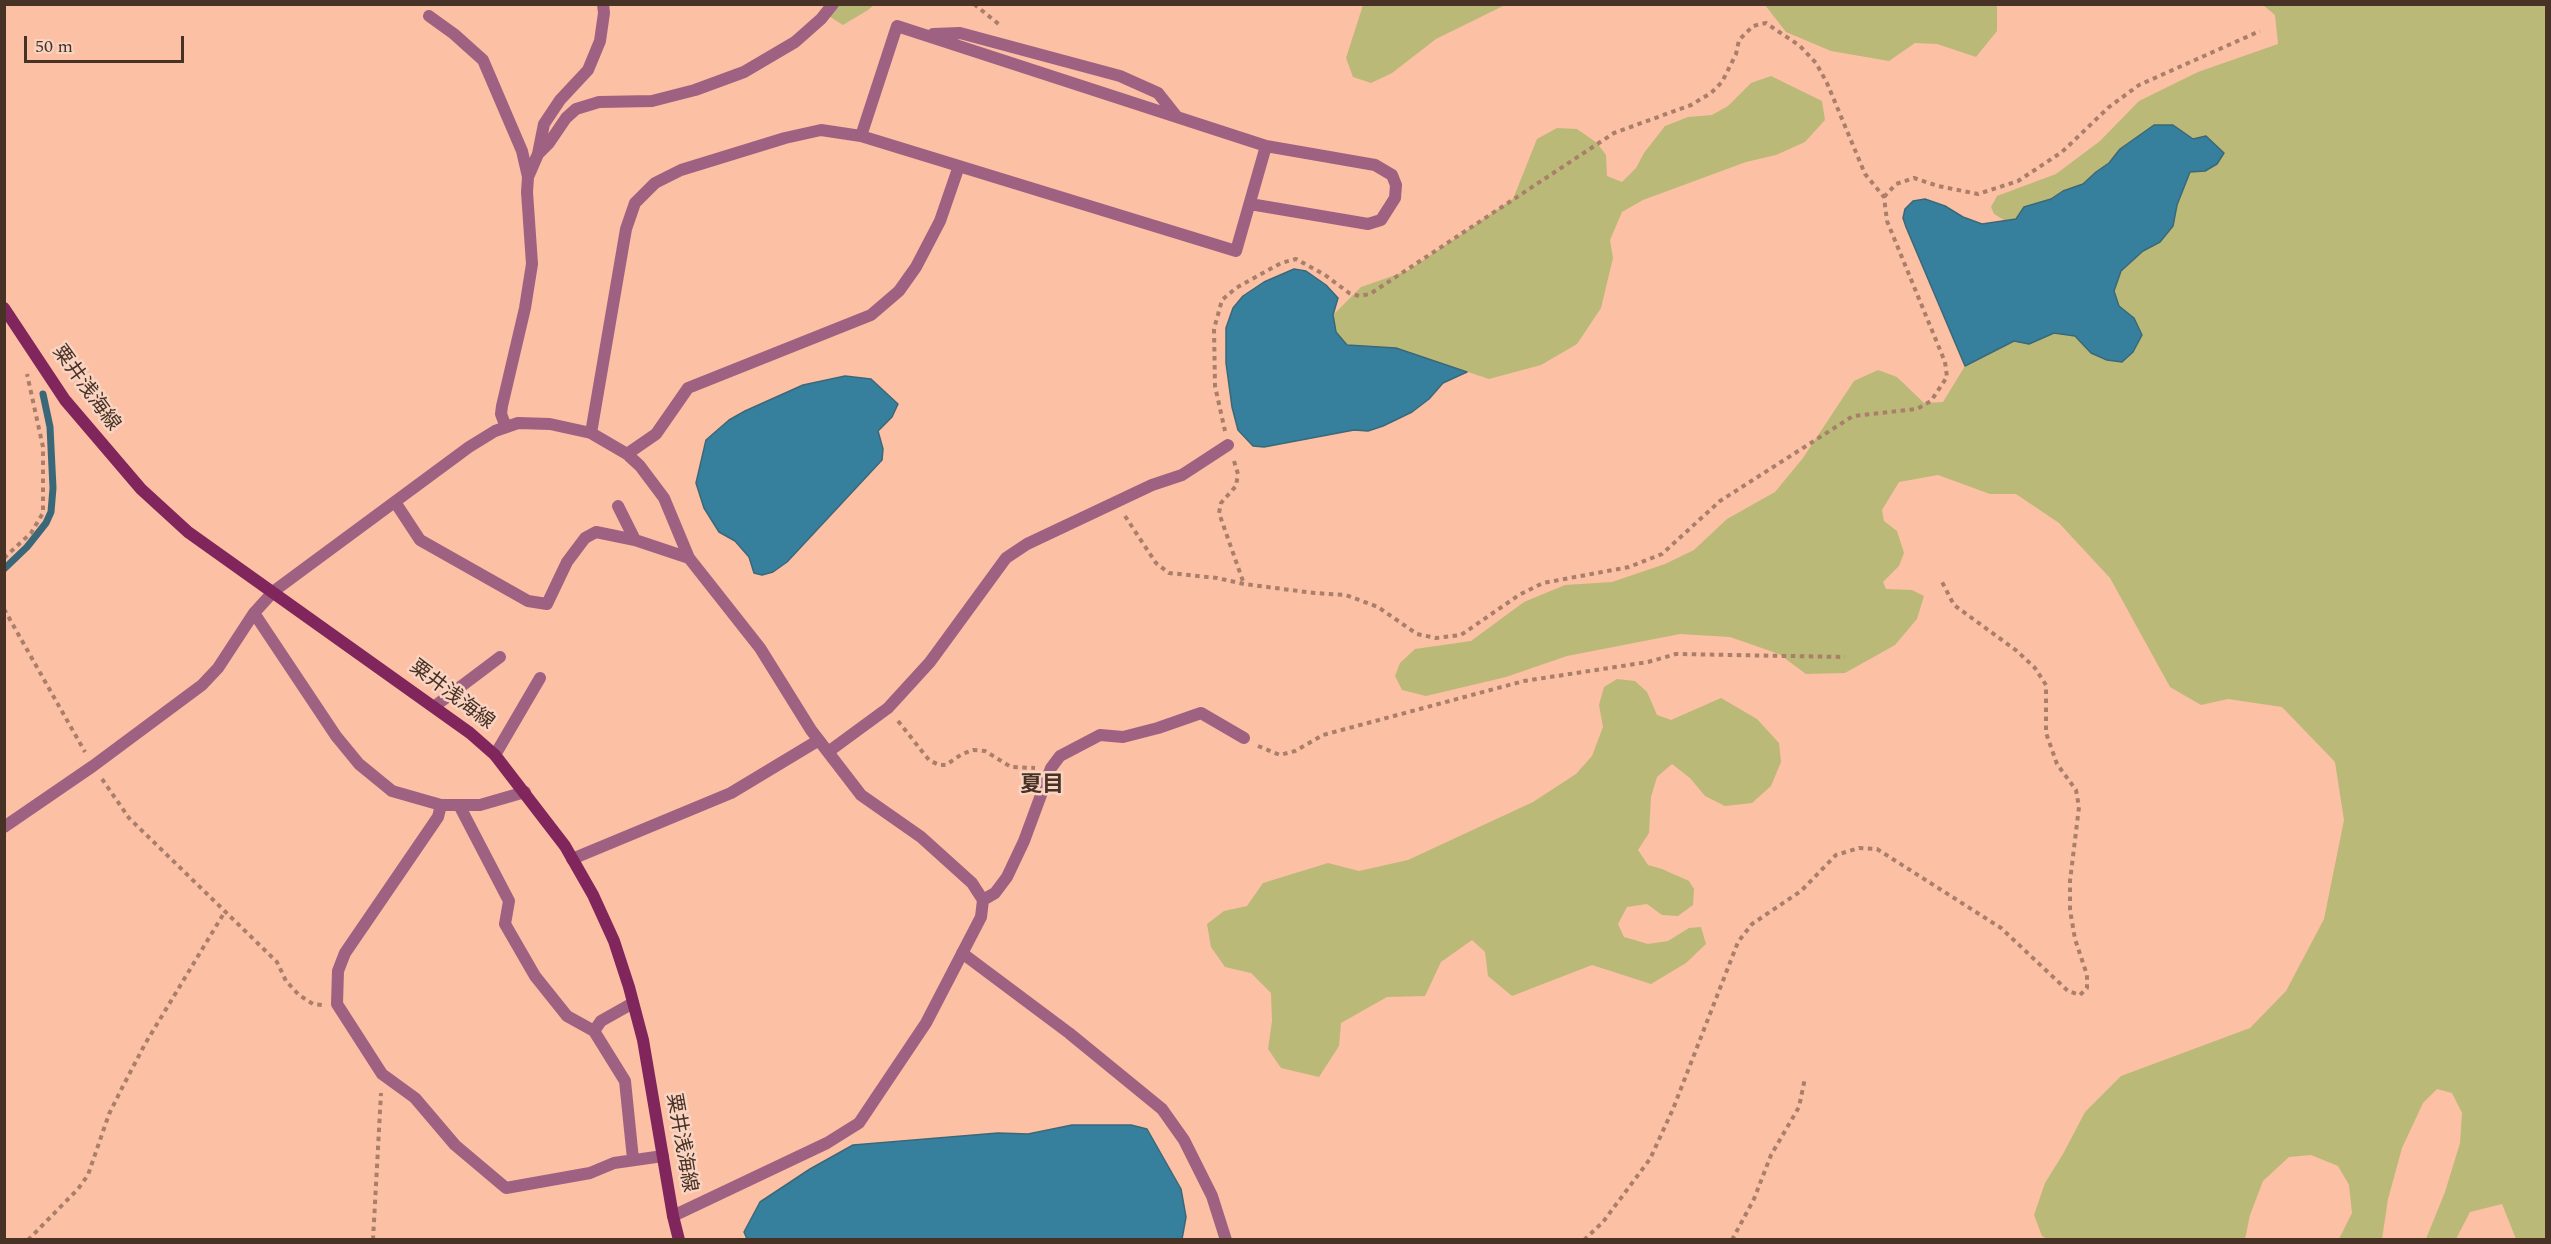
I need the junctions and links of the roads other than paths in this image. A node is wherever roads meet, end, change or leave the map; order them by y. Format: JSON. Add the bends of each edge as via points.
{"nodes":[{"id":1,"x":603,"y":4,"type":"edge"},
{"id":2,"x":833,"y":4,"type":"edge"},
{"id":3,"x":429,"y":16,"type":"dead end"},
{"id":4,"x":922,"y":34,"type":"junction"},
{"id":5,"x":1177,"y":117,"type":"junction"},
{"id":6,"x":861,"y":136,"type":"junction"},
{"id":7,"x":1266,"y":146,"type":"junction"},
{"id":8,"x":538,"y":154,"type":"junction"},
{"id":9,"x":959,"y":166,"type":"junction"},
{"id":10,"x":528,"y":177,"type":"junction"},
{"id":11,"x":1250,"y":204,"type":"junction"},
{"id":12,"x":4,"y":308,"type":"edge"},
{"id":13,"x":506,"y":427,"type":"junction"},
{"id":14,"x":591,"y":433,"type":"junction"},
{"id":15,"x":1228,"y":446,"type":"road end"},
{"id":16,"x":627,"y":454,"type":"junction"},
{"id":17,"x":395,"y":502,"type":"junction"},
{"id":18,"x":618,"y":506,"type":"dead end"},
{"id":19,"x":635,"y":540,"type":"junction"},
{"id":20,"x":689,"y":558,"type":"junction"},
{"id":21,"x":274,"y":591,"type":"junction"},
{"id":22,"x":254,"y":613,"type":"junction"},
{"id":23,"x":500,"y":657,"type":"dead end"},
{"id":24,"x":540,"y":678,"type":"dead end"},
{"id":25,"x":435,"y":706,"type":"junction"},
{"id":26,"x":1244,"y":738,"type":"road end"},
{"id":27,"x":819,"y":740,"type":"junction"},
{"id":28,"x":828,"y":752,"type":"junction"},
{"id":29,"x":495,"y":755,"type":"junction"},
{"id":30,"x":525,"y":792,"type":"junction"},
{"id":31,"x":441,"y":805,"type":"junction"},
{"id":32,"x":459,"y":805,"type":"junction"},
{"id":33,"x":4,"y":827,"type":"edge"},
{"id":34,"x":572,"y":859,"type":"junction"},
{"id":35,"x":982,"y":900,"type":"junction"},
{"id":36,"x":962,"y":953,"type":"junction"},
{"id":37,"x":633,"y":1003,"type":"junction"},
{"id":38,"x":594,"y":1031,"type":"junction"},
{"id":39,"x":663,"y":1156,"type":"junction"},
{"id":40,"x":633,"y":1159,"type":"junction"},
{"id":41,"x":673,"y":1216,"type":"junction"},
{"id":42,"x":679,"y":1239,"type":"edge"},
{"id":43,"x":1226,"y":1239,"type":"edge"}],
"edges":[{"from":1,"to":8,"type":"street","via":[[600,41],[588,70],[544,124]]},
{"from":2,"to":8,"type":"street","via":[[795,42],[744,72],[652,101],[599,102],[576,109]]},
{"from":3,"to":10,"type":"street","via":[[483,60],[522,151]]},
{"from":4,"to":5,"type":"street"},
{"from":4,"to":5,"type":"street","via":[[960,33],[1120,76],[1158,93]]},
{"from":4,"to":6,"type":"street","via":[[897,26]]},
{"from":5,"to":7,"type":"street"},
{"from":6,"to":9,"type":"street"},
{"from":6,"to":14,"type":"street","via":[[821,130],[785,138],[681,170],[655,183],[635,202],[626,229]]},
{"from":7,"to":11,"type":"street"},
{"from":7,"to":11,"type":"street","via":[[1374,165],[1392,175],[1395,198],[1381,220],[1368,224]]},
{"from":8,"to":10,"type":"street"},
{"from":9,"to":11,"type":"street","via":[[1236,251]]},
{"from":9,"to":16,"type":"street","via":[[940,221],[899,291],[871,315],[688,388],[656,434]]},
{"from":10,"to":13,"type":"street","via":[[532,264],[502,406]]},
{"from":12,"to":21,"type":"main road","name":"粟井浅海線","via":[[65,400],[141,489],[188,532]]},
{"from":13,"to":14,"type":"street","via":[[518,423],[550,424]]},
{"from":13,"to":17,"type":"street","via":[[469,447]]},
{"from":14,"to":16,"type":"street"},
{"from":15,"to":28,"type":"street","via":[[1182,475],[1152,485],[1027,544],[1006,558],[930,662],[888,708]]},
{"from":16,"to":20,"type":"street","via":[[664,498]]},
{"from":17,"to":19,"type":"street","via":[[420,540],[528,601],[547,604],[567,562],[585,538],[596,532]]},
{"from":17,"to":21,"type":"street"},
{"from":18,"to":19,"type":"street"},
{"from":19,"to":20,"type":"street"},
{"from":20,"to":27,"type":"street","via":[[760,648]]},
{"from":21,"to":22,"type":"street"},
{"from":21,"to":25,"type":"main road","name":"粟井浅海線"},
{"from":22,"to":31,"type":"street","via":[[359,764],[392,791]]},
{"from":22,"to":33,"type":"street","via":[[218,668],[202,685]]},
{"from":23,"to":25,"type":"street"},
{"from":24,"to":29,"type":"street"},
{"from":25,"to":29,"type":"main road","name":"粟井浅海線"},
{"from":26,"to":35,"type":"street","via":[[1200,713],[1123,737],[1100,735],[1060,756],[1007,877]]},
{"from":27,"to":28,"type":"street"},
{"from":27,"to":34,"type":"street","via":[[731,793]]},
{"from":28,"to":35,"type":"street","via":[[861,795],[921,837],[972,883]]},
{"from":29,"to":30,"type":"main road","name":"粟井浅海線"},
{"from":30,"to":32,"type":"street","via":[[480,805]]},
{"from":30,"to":34,"type":"main road","name":"粟井浅海線"},
{"from":31,"to":32,"type":"street"},
{"from":31,"to":40,"type":"street","via":[[438,817],[345,953],[338,971],[337,1004],[382,1074],[415,1098],[455,1145],[506,1188],[590,1173]]},
{"from":32,"to":38,"type":"street","via":[[509,901],[505,924],[535,976],[567,1016]]},
{"from":34,"to":37,"type":"main road","name":"粟井浅海線","via":[[614,941]]},
{"from":35,"to":36,"type":"street","via":[[981,916]]},
{"from":36,"to":41,"type":"street","via":[[926,1023],[859,1123],[826,1143]]},
{"from":36,"to":43,"type":"street","via":[[1162,1109],[1184,1140],[1212,1196]]},
{"from":37,"to":38,"type":"street","via":[[601,1021]]},
{"from":37,"to":39,"type":"main road","name":"粟井浅海線"},
{"from":38,"to":40,"type":"street","via":[[625,1081]]},
{"from":39,"to":40,"type":"street"},
{"from":39,"to":41,"type":"main road","name":"粟井浅海線"},
{"from":41,"to":42,"type":"main road","name":"粟井浅海線"}]}
